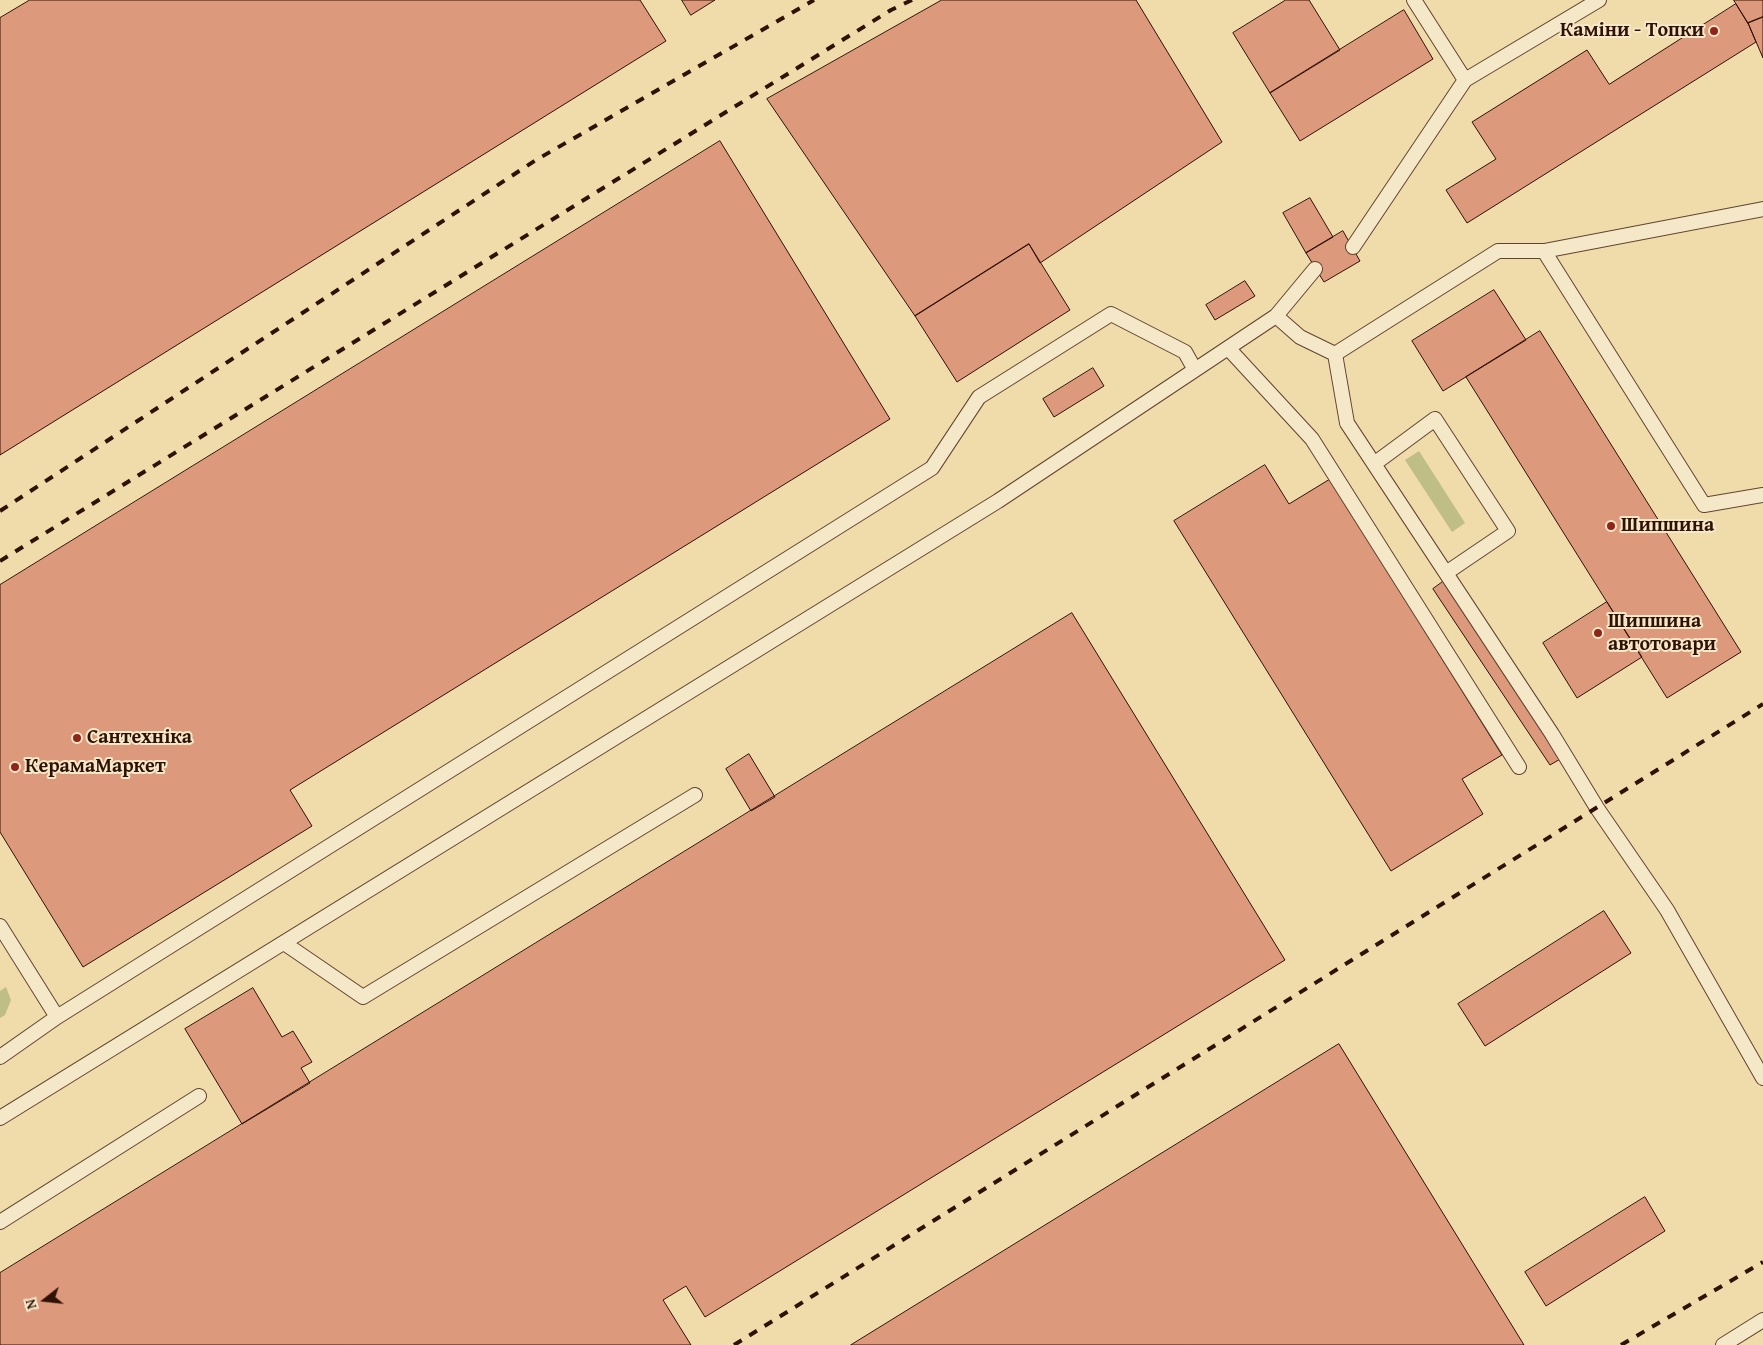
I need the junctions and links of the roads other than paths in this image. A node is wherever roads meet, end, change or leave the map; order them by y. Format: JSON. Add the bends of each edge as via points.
{"nodes":[{"id":1,"x":1414,"y":0,"type":"edge"},
{"id":2,"x":1599,"y":0,"type":"edge"},
{"id":3,"x":1465,"y":80,"type":"junction"},
{"id":4,"x":1763,"y":209,"type":"edge"},
{"id":5,"x":1353,"y":247,"type":"dead end"},
{"id":6,"x":1544,"y":251,"type":"junction"},
{"id":7,"x":1316,"y":269,"type":"dead end"},
{"id":8,"x":1276,"y":316,"type":"junction"},
{"id":9,"x":1228,"y":348,"type":"junction"},
{"id":10,"x":1335,"y":354,"type":"junction"},
{"id":11,"x":1195,"y":370,"type":"junction"},
{"id":12,"x":1374,"y":464,"type":"junction"},
{"id":13,"x":1763,"y":495,"type":"edge"},
{"id":14,"x":1446,"y":573,"type":"junction"},
{"id":15,"x":1519,"y":766,"type":"dead end"},
{"id":16,"x":695,"y":795,"type":"dead end"},
{"id":17,"x":0,"y":926,"type":"edge"},
{"id":18,"x":284,"y":943,"type":"junction"},
{"id":19,"x":57,"y":1017,"type":"junction"},
{"id":20,"x":0,"y":1057,"type":"edge"},
{"id":21,"x":1763,"y":1078,"type":"edge"},
{"id":22,"x":199,"y":1096,"type":"dead end"},
{"id":23,"x":0,"y":1118,"type":"edge"},
{"id":24,"x":0,"y":1222,"type":"edge"},
{"id":25,"x":1763,"y":1320,"type":"edge"},
{"id":26,"x":1723,"y":1345,"type":"edge"}],
"edges":[{"from":1,"to":3,"type":"lane"},
{"from":2,"to":3,"type":"lane"},
{"from":3,"to":5,"type":"lane"},
{"from":4,"to":6,"type":"lane"},
{"from":6,"to":10,"type":"lane","via":[[1498,252]]},
{"from":6,"to":13,"type":"lane","via":[[1704,506]]},
{"from":7,"to":8,"type":"lane"},
{"from":8,"to":9,"type":"lane"},
{"from":8,"to":10,"type":"lane","via":[[1300,337]]},
{"from":9,"to":11,"type":"lane"},
{"from":9,"to":15,"type":"lane","via":[[1312,439]]},
{"from":10,"to":12,"type":"lane","via":[[1347,423]]},
{"from":11,"to":18,"type":"lane","via":[[998,501]]},
{"from":11,"to":19,"type":"lane","via":[[1185,352],[1111,314],[979,397],[932,468]]},
{"from":12,"to":14,"type":"lane"},
{"from":12,"to":14,"type":"lane","via":[[1435,419],[1508,531]]},
{"from":14,"to":21,"type":"lane","via":[[1597,808],[1667,910]]},
{"from":16,"to":18,"type":"lane","via":[[363,997]]},
{"from":17,"to":19,"type":"lane"},
{"from":18,"to":23,"type":"lane"},
{"from":19,"to":20,"type":"lane"},
{"from":22,"to":24,"type":"lane"},
{"from":25,"to":26,"type":"lane"}]}
